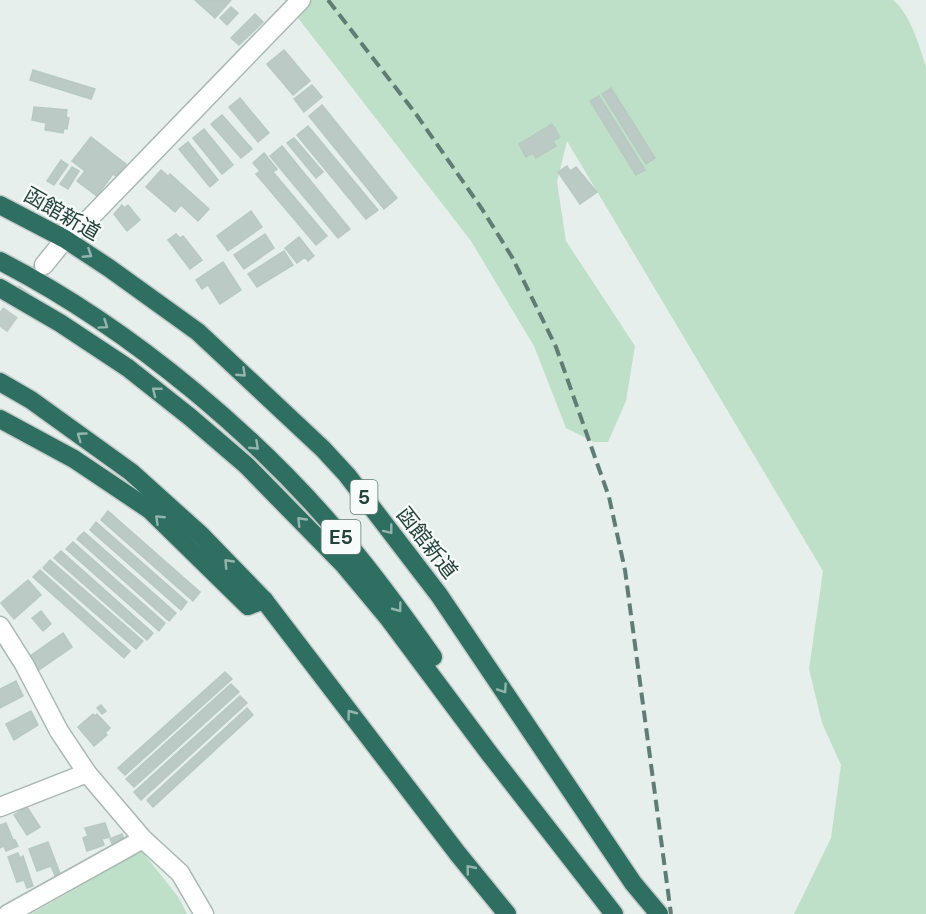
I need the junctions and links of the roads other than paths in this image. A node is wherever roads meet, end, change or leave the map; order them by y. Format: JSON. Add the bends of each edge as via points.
{"nodes":[{"id":1,"x":301,"y":0,"type":"edge"},
{"id":2,"x":0,"y":206,"type":"edge"},
{"id":3,"x":65,"y":239,"type":"junction"},
{"id":4,"x":0,"y":261,"type":"edge"},
{"id":5,"x":44,"y":265,"type":"tunnel mouth"},
{"id":6,"x":0,"y":288,"type":"edge"},
{"id":7,"x":0,"y":382,"type":"edge"},
{"id":8,"x":0,"y":419,"type":"edge"},
{"id":9,"x":264,"y":600,"type":"junction"},
{"id":10,"x":0,"y":626,"type":"edge"},
{"id":11,"x":87,"y":773,"type":"junction"},
{"id":12,"x":0,"y":807,"type":"edge"},
{"id":13,"x":143,"y":839,"type":"junction"},
{"id":14,"x":598,"y":896,"type":"junction"},
{"id":15,"x":8,"y":914,"type":"edge"},
{"id":16,"x":204,"y":914,"type":"edge"},
{"id":17,"x":507,"y":914,"type":"edge"},
{"id":18,"x":614,"y":914,"type":"edge"},
{"id":19,"x":659,"y":914,"type":"edge"}],
"edges":[{"from":1,"to":3,"type":"street"},
{"from":2,"to":3,"type":"highway","name":"函館新道","number":"5"},
{"from":3,"to":5,"type":"street"},
{"from":3,"to":19,"type":"highway","name":"函館新道","number":"5","one_way":true,"via":[[198,332],[347,475],[439,595],[633,884]]},
{"from":4,"to":14,"type":"highway","number":"E5","one_way":true,"via":[[137,347],[204,399],[310,502],[400,611]]},
{"from":14,"to":6,"type":"highway","number":"E5","one_way":true,"via":[[359,583],[246,465],[128,368]]},
{"from":9,"to":7,"type":"highway","one_way":true,"via":[[201,535],[131,472]]},
{"from":9,"to":8,"type":"highway","one_way":true,"via":[[248,606],[150,510],[74,459]]},
{"from":17,"to":9,"type":"highway","one_way":true},
{"from":10,"to":11,"type":"street"},
{"from":11,"to":12,"type":"street"},
{"from":11,"to":13,"type":"street"},
{"from":13,"to":15,"type":"street"},
{"from":13,"to":16,"type":"street","via":[[180,873]]},
{"from":14,"to":18,"type":"highway","number":"E5"}]}
